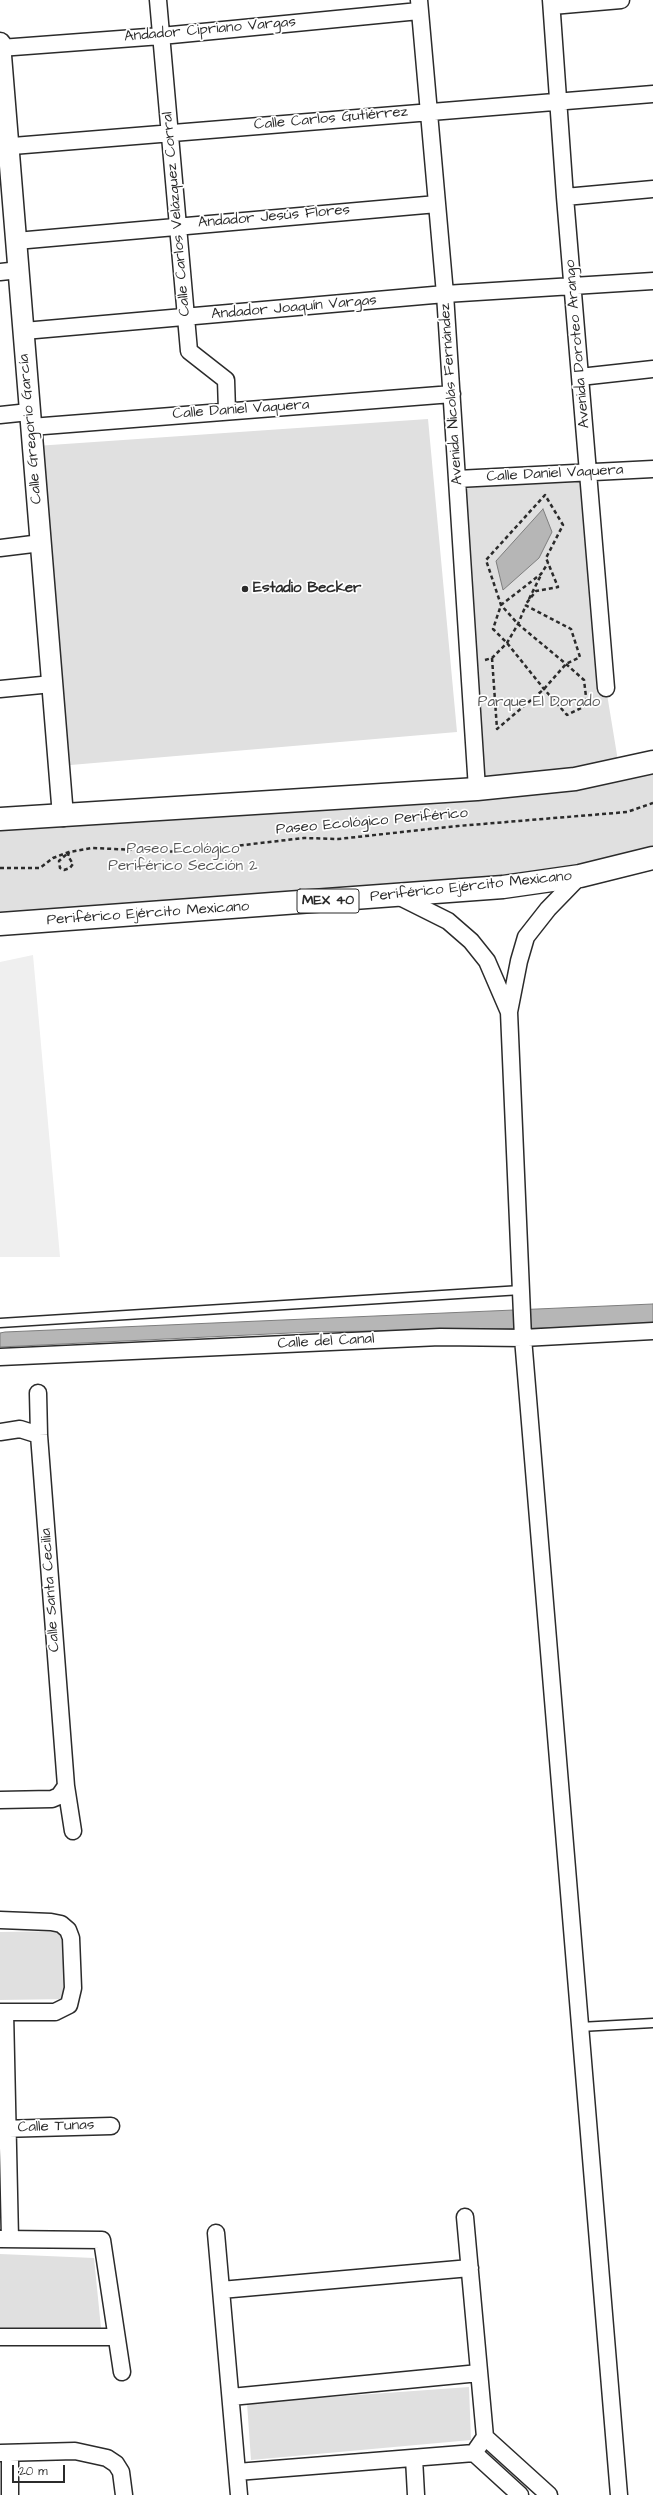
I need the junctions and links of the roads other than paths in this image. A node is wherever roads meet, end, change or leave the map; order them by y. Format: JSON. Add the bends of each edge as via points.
{"nodes":[{"id":1,"x":158,"y":0,"type":"edge"},
{"id":2,"x":621,"y":0,"type":"edge"},
{"id":3,"x":552,"y":3,"type":"edge"},
{"id":4,"x":419,"y":5,"type":"edge"},
{"id":5,"x":161,"y":36,"type":"junction"},
{"id":6,"x":0,"y":42,"type":"edge"},
{"id":7,"x":0,"y":48,"type":"edge"},
{"id":8,"x":653,"y":94,"type":"edge"},
{"id":9,"x":558,"y":103,"type":"junction"},
{"id":10,"x":430,"y":111,"type":"junction"},
{"id":11,"x":171,"y":132,"type":"junction"},
{"id":12,"x":4,"y":147,"type":"edge"},
{"id":13,"x":653,"y":189,"type":"edge"},
{"id":14,"x":565,"y":196,"type":"junction"},
{"id":15,"x":437,"y":204,"type":"junction"},
{"id":16,"x":178,"y":225,"type":"junction"},
{"id":17,"x":16,"y":241,"type":"junction"},
{"id":18,"x":9,"y":271,"type":"edge"},
{"id":19,"x":653,"y":281,"type":"edge"},
{"id":20,"x":573,"y":286,"type":"junction"},
{"id":21,"x":445,"y":294,"type":"junction"},
{"id":22,"x":184,"y":317,"type":"junction"},
{"id":23,"x":24,"y":331,"type":"junction"},
{"id":24,"x":653,"y":369,"type":"edge"},
{"id":25,"x":580,"y":377,"type":"junction"},
{"id":26,"x":452,"y":394,"type":"junction"},
{"id":27,"x":227,"y":411,"type":"junction"},
{"id":28,"x":0,"y":415,"type":"edge"},
{"id":29,"x":30,"y":419,"type":"junction"},
{"id":30,"x":653,"y":469,"type":"edge"},
{"id":31,"x":589,"y":473,"type":"junction"},
{"id":32,"x":457,"y":479,"type":"junction"},
{"id":33,"x":41,"y":543,"type":"junction"},
{"id":34,"x":0,"y":548,"type":"edge"},
{"id":35,"x":52,"y":684,"type":"junction"},
{"id":36,"x":606,"y":688,"type":"dead end"},
{"id":37,"x":0,"y":689,"type":"edge"},
{"id":38,"x":653,"y":762,"type":"edge"},
{"id":39,"x":477,"y":790,"type":"junction"},
{"id":40,"x":63,"y":816,"type":"junction"},
{"id":41,"x":0,"y":819,"type":"edge"},
{"id":42,"x":653,"y":858,"type":"edge"},
{"id":43,"x":580,"y":876,"type":"junction"},
{"id":44,"x":398,"y":896,"type":"junction"},
{"id":45,"x":0,"y":924,"type":"edge"},
{"id":46,"x":509,"y":1012,"type":"junction"},
{"id":47,"x":520,"y":1290,"type":"junction"},
{"id":48,"x":0,"y":1323,"type":"edge"},
{"id":49,"x":653,"y":1331,"type":"edge"},
{"id":50,"x":523,"y":1338,"type":"junction"},
{"id":51,"x":0,"y":1356,"type":"edge"},
{"id":52,"x":38,"y":1393,"type":"dead end"},
{"id":53,"x":0,"y":1432,"type":"edge"},
{"id":54,"x":39,"y":1435,"type":"junction"},
{"id":55,"x":66,"y":1786,"type":"junction"},
{"id":56,"x":0,"y":1800,"type":"edge"},
{"id":57,"x":73,"y":1832,"type":"dead end"},
{"id":58,"x":0,"y":1920,"type":"edge"},
{"id":59,"x":2,"y":2012,"type":"edge"},
{"id":60,"x":653,"y":2023,"type":"edge"},
{"id":61,"x":580,"y":2027,"type":"junction"},
{"id":62,"x":111,"y":2126,"type":"dead end"},
{"id":63,"x":3,"y":2129,"type":"edge"},
{"id":64,"x":465,"y":2217,"type":"dead end"},
{"id":65,"x":216,"y":2233,"type":"dead end"},
{"id":66,"x":5,"y":2239,"type":"edge"},
{"id":67,"x":470,"y":2268,"type":"junction"},
{"id":68,"x":221,"y":2290,"type":"junction"},
{"id":69,"x":0,"y":2337,"type":"edge"},
{"id":70,"x":115,"y":2337,"type":"junction"},
{"id":71,"x":122,"y":2372,"type":"dead end"},
{"id":72,"x":479,"y":2373,"type":"junction"},
{"id":73,"x":231,"y":2397,"type":"junction"},
{"id":74,"x":485,"y":2437,"type":"junction"},
{"id":75,"x":474,"y":2453,"type":"junction"},
{"id":76,"x":5,"y":2454,"type":"edge"},
{"id":77,"x":414,"y":2458,"type":"junction"},
{"id":78,"x":237,"y":2472,"type":"junction"},
{"id":79,"x":544,"y":2493,"type":"edge"},
{"id":80,"x":10,"y":2495,"type":"edge"},
{"id":81,"x":124,"y":2495,"type":"edge"},
{"id":82,"x":239,"y":2495,"type":"edge"},
{"id":83,"x":416,"y":2495,"type":"edge"},
{"id":84,"x":520,"y":2495,"type":"edge"},
{"id":85,"x":619,"y":2495,"type":"edge"}],
"edges":[{"from":1,"to":5,"type":"street","name":"Calle Carlos Velázquez Corral"},
{"from":2,"to":3,"type":"street"},
{"from":3,"to":9,"type":"street","name":"Avenida Doroteo Arango"},
{"from":4,"to":5,"type":"street","name":"Andador Cipriano Vargas"},
{"from":4,"to":10,"type":"street","name":"Avenida Nicolás Fernández"},
{"from":5,"to":7,"type":"street","name":"Andador Cipriano Vargas"},
{"from":5,"to":11,"type":"street","name":"Calle Carlos Velázquez Corral"},
{"from":6,"to":7,"type":"street","name":"Calle Gregorio García"},
{"from":7,"to":12,"type":"street","name":"Calle Gregorio García"},
{"from":8,"to":9,"type":"street","name":"Calle Carlos Gutiérrez"},
{"from":9,"to":10,"type":"street","name":"Calle Carlos Gutiérrez"},
{"from":9,"to":14,"type":"street","name":"Avenida Doroteo Arango"},
{"from":10,"to":11,"type":"street","name":"Calle Carlos Gutiérrez"},
{"from":10,"to":15,"type":"street","name":"Avenida Nicolás Fernández"},
{"from":11,"to":12,"type":"street","name":"Calle Carlos Gutiérrez"},
{"from":11,"to":16,"type":"street","name":"Calle Carlos Velázquez Corral"},
{"from":12,"to":17,"type":"street","name":"Calle Gregorio García"},
{"from":13,"to":14,"type":"street"},
{"from":14,"to":20,"type":"street","name":"Avenida Doroteo Arango"},
{"from":15,"to":16,"type":"street","name":"Andador Jesús Flores"},
{"from":15,"to":21,"type":"street","name":"Avenida Nicolás Fernández"},
{"from":16,"to":17,"type":"street","name":"Andador Jesús Flores"},
{"from":16,"to":22,"type":"street","name":"Calle Carlos Velázquez Corral"},
{"from":17,"to":18,"type":"street","name":"Calle Gregorio García"},
{"from":18,"to":23,"type":"street","name":"Calle Gregorio García"},
{"from":19,"to":20,"type":"street","name":"Andador Joaquín Vargas"},
{"from":20,"to":21,"type":"street","name":"Andador Joaquín Vargas"},
{"from":20,"to":25,"type":"street","name":"Avenida Doroteo Arango"},
{"from":21,"to":22,"type":"street","name":"Andador Joaquín Vargas"},
{"from":21,"to":26,"type":"street","name":"Avenida Nicolás Fernández"},
{"from":22,"to":23,"type":"street","name":"Andador Joaquín Vargas"},
{"from":22,"to":27,"type":"street","name":"Calle Carlos Velázquez Corral","via":[[189,351],[226,380]]},
{"from":23,"to":29,"type":"street","name":"Calle Gregorio García"},
{"from":24,"to":25,"type":"street"},
{"from":25,"to":31,"type":"street","name":"Avenida Doroteo Arango"},
{"from":26,"to":27,"type":"street","name":"Calle Daniel Vaquera"},
{"from":26,"to":32,"type":"street","name":"Avenida Nicolás Fernández"},
{"from":27,"to":29,"type":"street","name":"Calle Daniel Vaquera"},
{"from":28,"to":29,"type":"street","name":"Calle Daniel Vaquera"},
{"from":29,"to":33,"type":"street","name":"Calle Gregorio García"},
{"from":30,"to":31,"type":"street","name":"Calle Daniel Vaquera"},
{"from":31,"to":32,"type":"street","name":"Calle Daniel Vaquera"},
{"from":31,"to":36,"type":"street","name":"Avenida Doroteo Arango"},
{"from":32,"to":39,"type":"street","name":"Avenida Nicolás Fernández"},
{"from":33,"to":34,"type":"street"},
{"from":33,"to":35,"type":"street","name":"Calle Gregorio García"},
{"from":35,"to":37,"type":"street"},
{"from":35,"to":40,"type":"street","name":"Calle Gregorio García"},
{"from":38,"to":39,"type":"highway","via":[[575,779]]},
{"from":39,"to":40,"type":"highway"},
{"from":40,"to":41,"type":"highway"},
{"from":42,"to":43,"type":"highway","name":"Periférico Ejército Mexicano","number":"MEX 40"},
{"from":43,"to":44,"type":"highway","name":"Periférico Ejército Mexicano","number":"MEX 40","via":[[503,887]]},
{"from":43,"to":46,"type":"street","via":[[548,909],[526,937]]},
{"from":44,"to":45,"type":"highway","name":"Periférico Ejército Mexicano","number":"MEX 40"},
{"from":44,"to":46,"type":"street","via":[[448,921],[471,941],[487,961]]},
{"from":46,"to":47,"type":"street"},
{"from":47,"to":48,"type":"lane"},
{"from":47,"to":50,"type":"street"},
{"from":49,"to":50,"type":"street","name":"Calle del Canal"},
{"from":50,"to":51,"type":"street","name":"Calle del Canal","via":[[440,1337]]},
{"from":50,"to":61,"type":"street"},
{"from":52,"to":54,"type":"street","name":"Calle Santa Cecilia"},
{"from":53,"to":54,"type":"street","via":[[20,1429]]},
{"from":54,"to":55,"type":"street","name":"Calle Santa Cecilia"},
{"from":55,"to":56,"type":"street","via":[[60,1796],[52,1799]]},
{"from":55,"to":57,"type":"street","name":"Calle Santa Cecilia"},
{"from":58,"to":59,"type":"street","via":[[56,1923],[68,1930],[71,1938],[73,1988],[70,2005],[55,2012]]},
{"from":59,"to":63,"type":"street"},
{"from":60,"to":61,"type":"lane"},
{"from":61,"to":85,"type":"street"},
{"from":62,"to":63,"type":"street","name":"Calle Tunas"},
{"from":63,"to":66,"type":"street"},
{"from":64,"to":67,"type":"street"},
{"from":65,"to":68,"type":"street"},
{"from":66,"to":70,"type":"street","via":[[102,2240]]},
{"from":67,"to":68,"type":"street"},
{"from":67,"to":72,"type":"street"},
{"from":68,"to":73,"type":"street"},
{"from":69,"to":70,"type":"street"},
{"from":70,"to":71,"type":"street"},
{"from":72,"to":73,"type":"street"},
{"from":72,"to":74,"type":"street"},
{"from":73,"to":78,"type":"street"},
{"from":74,"to":75,"type":"street"},
{"from":74,"to":79,"type":"street"},
{"from":75,"to":77,"type":"street"},
{"from":75,"to":84,"type":"street"},
{"from":76,"to":80,"type":"street"},
{"from":76,"to":81,"type":"street","via":[[74,2451],[108,2458],[121,2472]]},
{"from":77,"to":78,"type":"street"},
{"from":77,"to":83,"type":"street"},
{"from":78,"to":82,"type":"street"}]}
